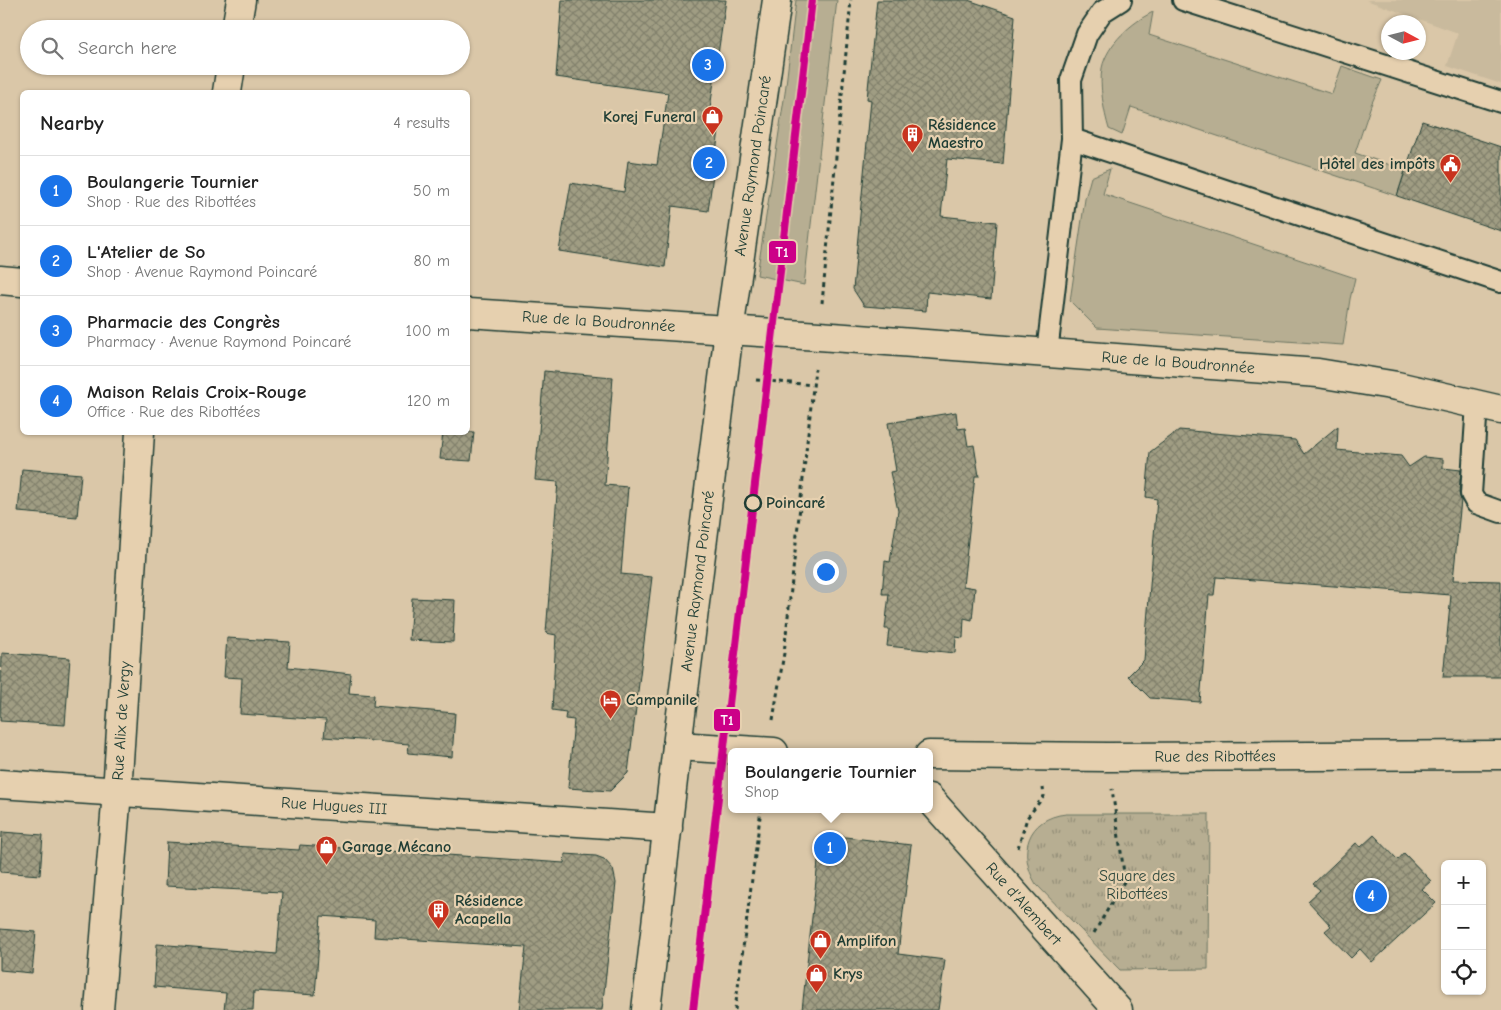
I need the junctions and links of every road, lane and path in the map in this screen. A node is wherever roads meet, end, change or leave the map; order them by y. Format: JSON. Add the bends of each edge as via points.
{"nodes":[{"id":1,"x":240,"y":0,"type":"edge"},
{"id":2,"x":777,"y":0,"type":"edge"},
{"id":3,"x":851,"y":0,"type":"edge"},
{"id":4,"x":1121,"y":0,"type":"edge"},
{"id":5,"x":1183,"y":0,"type":"edge"},
{"id":6,"x":237,"y":20,"type":"edge"},
{"id":7,"x":230,"y":75,"type":"edge"},
{"id":8,"x":227,"y":90,"type":"edge"},
{"id":9,"x":1501,"y":102,"type":"edge"},
{"id":10,"x":1072,"y":139,"type":"junction"},
{"id":11,"x":0,"y":280,"type":"edge"},
{"id":12,"x":20,"y":282,"type":"edge"},
{"id":13,"x":1501,"y":282,"type":"edge"},
{"id":14,"x":470,"y":313,"type":"edge"},
{"id":15,"x":730,"y":331,"type":"junction"},
{"id":16,"x":819,"y":336,"type":"junction"},
{"id":17,"x":1046,"y":353,"type":"junction"},
{"id":18,"x":1489,"y":407,"type":"edge"},
{"id":19,"x":140,"y":435,"type":"edge"},
{"id":20,"x":1501,"y":512,"type":"edge"},
{"id":21,"x":677,"y":746,"type":"junction"},
{"id":22,"x":771,"y":748,"type":"edge"},
{"id":23,"x":728,"y":750,"type":"edge"},
{"id":24,"x":933,"y":755,"type":"edge"},
{"id":25,"x":1042,"y":755,"type":"junction"},
{"id":26,"x":1501,"y":755,"type":"edge"},
{"id":27,"x":1108,"y":756,"type":"junction"},
{"id":28,"x":0,"y":784,"type":"edge"},
{"id":29,"x":117,"y":792,"type":"junction"},
{"id":30,"x":933,"y":802,"type":"edge"},
{"id":31,"x":760,"y":813,"type":"edge"},
{"id":32,"x":668,"y":828,"type":"junction"},
{"id":33,"x":1000,"y":876,"type":"junction"},
{"id":34,"x":1076,"y":964,"type":"junction"},
{"id":35,"x":99,"y":1010,"type":"edge"},
{"id":36,"x":646,"y":1010,"type":"edge"},
{"id":37,"x":735,"y":1010,"type":"edge"},
{"id":38,"x":1118,"y":1010,"type":"edge"}],
"edges":[{"from":1,"to":6,"type":"street"},
{"from":2,"to":15,"type":"street","name":"Avenue Raymond Poincaré"},
{"from":3,"to":16,"type":"path"},
{"from":4,"to":10,"type":"lane","via":[[1102,12],[1087,34],[1074,70],[1071,80]]},
{"from":5,"to":9,"type":"lane"},
{"from":7,"to":8,"type":"street"},
{"from":10,"to":13,"type":"lane"},
{"from":10,"to":17,"type":"lane"},
{"from":11,"to":12,"type":"street"},
{"from":14,"to":15,"type":"street","name":"Rue de la Boudronnée"},
{"from":15,"to":16,"type":"street"},
{"from":15,"to":21,"type":"street","name":"Avenue Raymond Poincaré"},
{"from":16,"to":17,"type":"street","name":"Rue de la Boudronnée"},
{"from":16,"to":22,"type":"path"},
{"from":17,"to":18,"type":"street","name":"Rue de la Boudronnée","via":[[1318,373]]},
{"from":18,"to":20,"type":"lane","via":[[1471,494],[1476,503]]},
{"from":19,"to":29,"type":"street","name":"Rue Alix de Vergy"},
{"from":21,"to":23,"type":"street"},
{"from":21,"to":32,"type":"street","name":"Avenue Raymond Poincaré"},
{"from":24,"to":25,"type":"street","name":"Rue des Ribottées"},
{"from":25,"to":27,"type":"street","name":"Rue des Ribottées"},
{"from":25,"to":33,"type":"path","via":[[1044,796],[1027,818],[1015,861]]},
{"from":26,"to":27,"type":"street","name":"Rue des Ribottées"},
{"from":27,"to":34,"type":"path","via":[[1125,880]]},
{"from":28,"to":29,"type":"street","name":"Rue Hugues III"},
{"from":29,"to":32,"type":"street","name":"Rue Hugues III"},
{"from":29,"to":35,"type":"street","name":"Rue Alix de Vergy"},
{"from":30,"to":33,"type":"street","name":"Rue d'Alembert"},
{"from":31,"to":37,"type":"path"},
{"from":32,"to":36,"type":"street","name":"Avenue Raymond Poincaré"},
{"from":33,"to":34,"type":"street","name":"Rue d'Alembert"},
{"from":34,"to":38,"type":"street","name":"Rue d'Alembert"}]}
